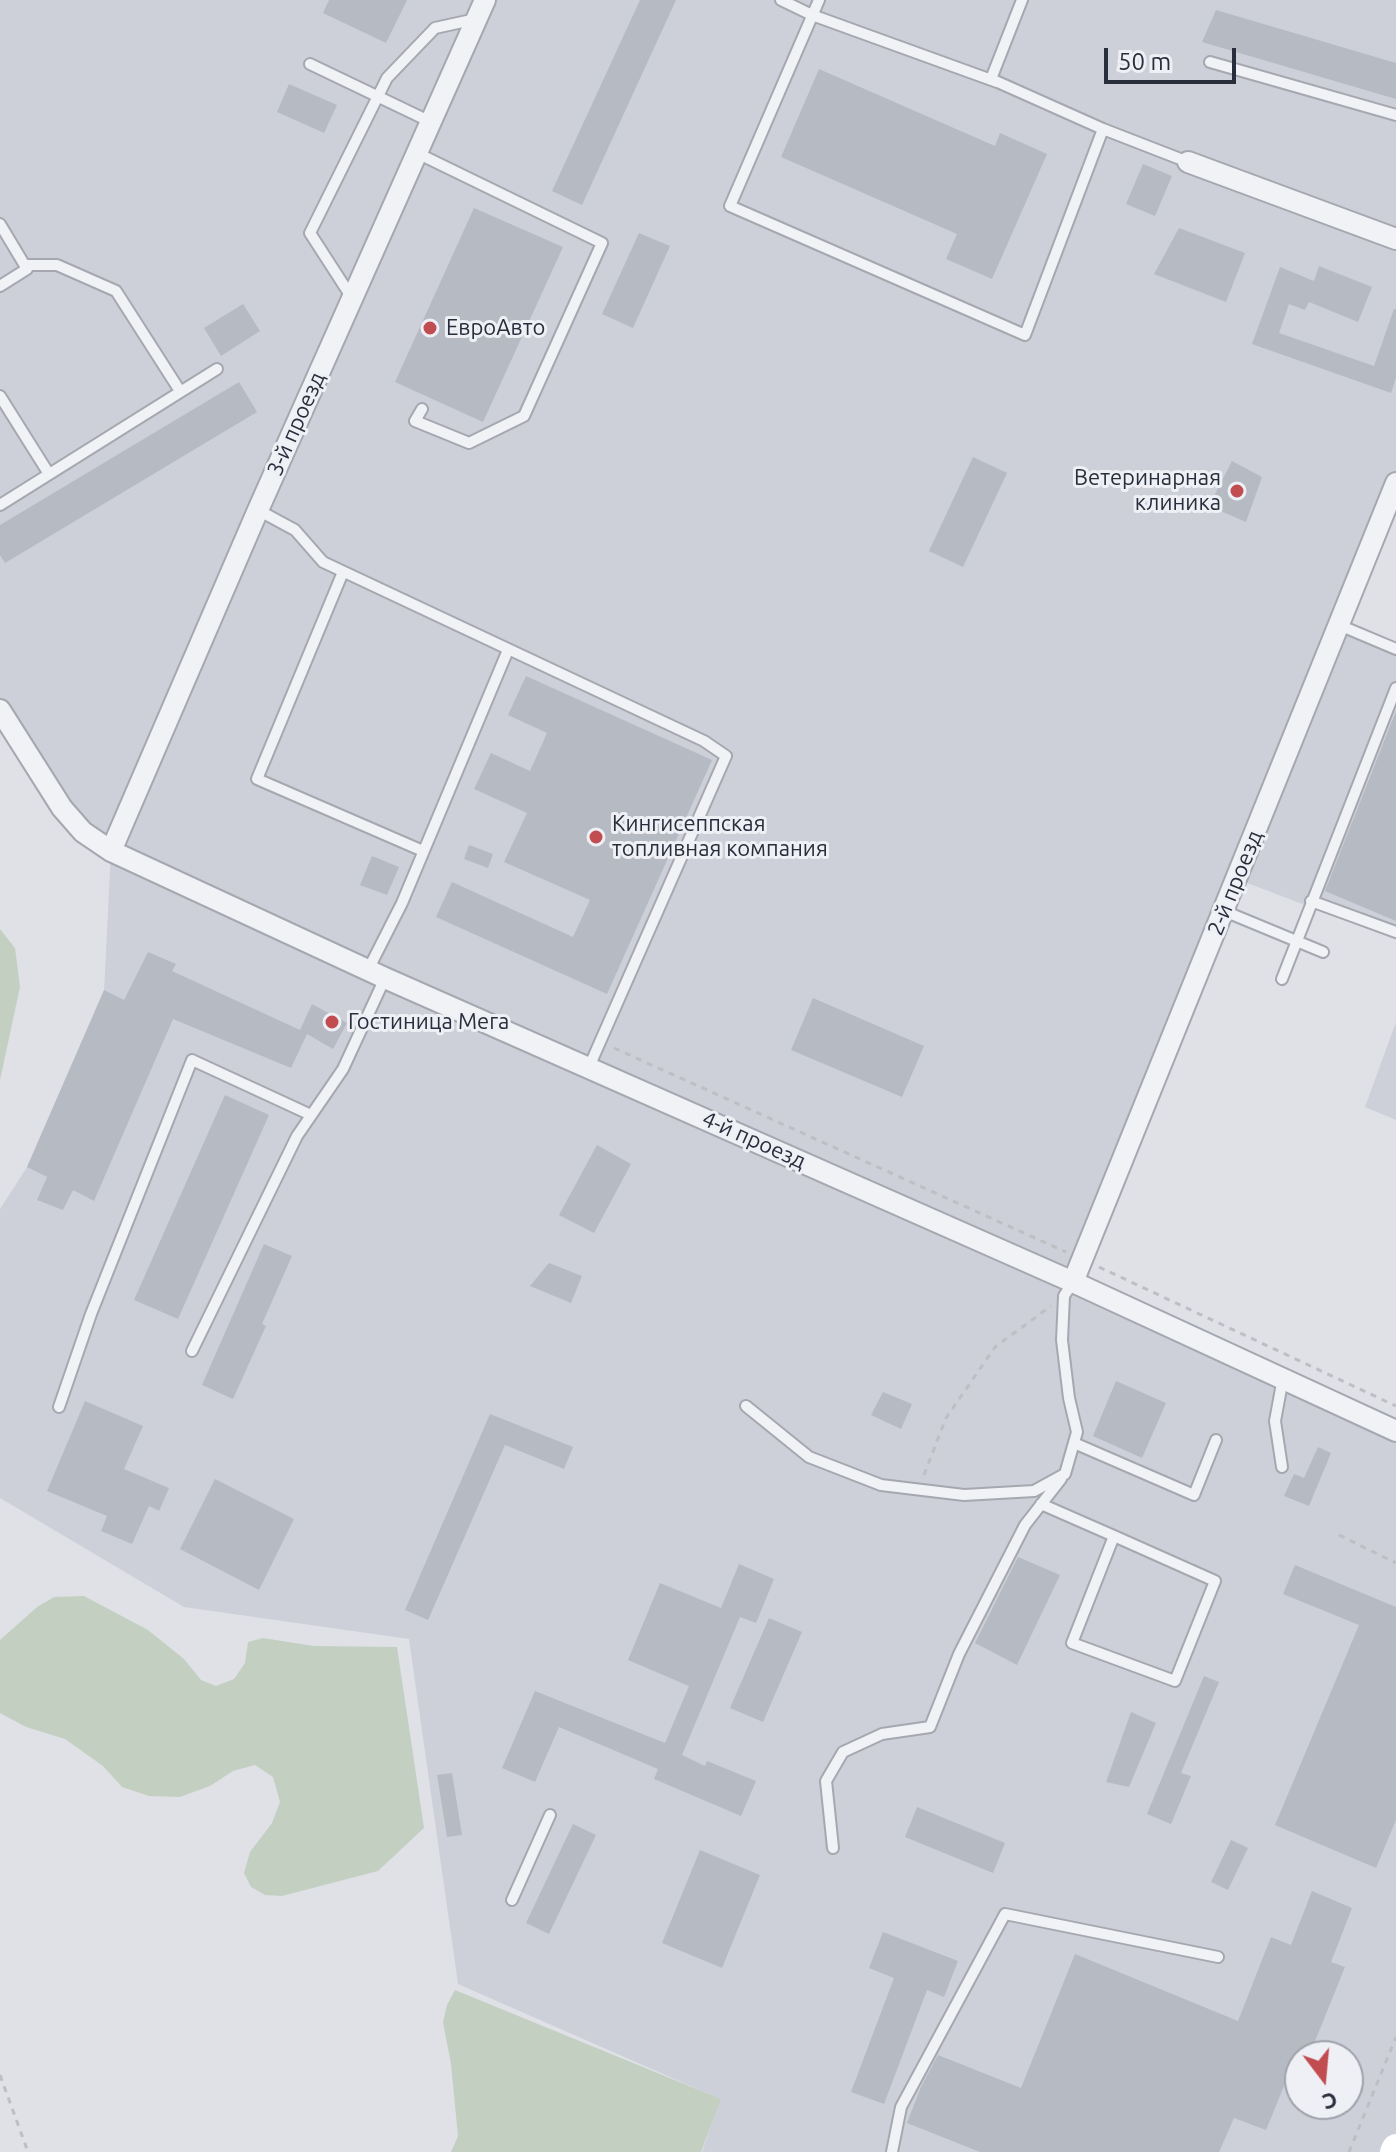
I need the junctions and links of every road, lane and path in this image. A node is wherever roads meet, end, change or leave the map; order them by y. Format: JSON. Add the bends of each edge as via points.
{"nodes":[{"id":1,"x":781,"y":0,"type":"edge"},
{"id":2,"x":819,"y":0,"type":"edge"},
{"id":3,"x":1022,"y":0,"type":"edge"},
{"id":4,"x":481,"y":9,"type":"edge"},
{"id":5,"x":812,"y":15,"type":"junction"},
{"id":6,"x":1210,"y":62,"type":"dead end"},
{"id":7,"x":310,"y":64,"type":"dead end"},
{"id":8,"x":999,"y":83,"type":"junction"},
{"id":9,"x":378,"y":96,"type":"junction"},
{"id":10,"x":1396,"y":115,"type":"edge"},
{"id":11,"x":431,"y":122,"type":"junction"},
{"id":12,"x":1103,"y":129,"type":"junction"},
{"id":13,"x":417,"y":153,"type":"junction"},
{"id":14,"x":1188,"y":162,"type":"joint"},
{"id":15,"x":0,"y":224,"type":"edge"},
{"id":16,"x":1396,"y":239,"type":"edge"},
{"id":17,"x":25,"y":265,"type":"junction"},
{"id":18,"x":0,"y":286,"type":"edge"},
{"id":19,"x":352,"y":298,"type":"junction"},
{"id":20,"x":217,"y":369,"type":"dead end"},
{"id":21,"x":180,"y":391,"type":"junction"},
{"id":22,"x":0,"y":396,"type":"edge"},
{"id":23,"x":422,"y":409,"type":"dead end"},
{"id":24,"x":49,"y":474,"type":"junction"},
{"id":25,"x":1396,"y":483,"type":"edge"},
{"id":26,"x":1,"y":503,"type":"edge"},
{"id":27,"x":258,"y":510,"type":"junction"},
{"id":28,"x":343,"y":572,"type":"junction"},
{"id":29,"x":1339,"y":625,"type":"junction"},
{"id":30,"x":1396,"y":649,"type":"edge"},
{"id":31,"x":508,"y":650,"type":"junction"},
{"id":32,"x":1396,"y":688,"type":"edge"},
{"id":33,"x":0,"y":710,"type":"edge"},
{"id":34,"x":111,"y":851,"type":"junction"},
{"id":35,"x":423,"y":851,"type":"junction"},
{"id":36,"x":1311,"y":901,"type":"junction"},
{"id":37,"x":1224,"y":911,"type":"junction"},
{"id":38,"x":1396,"y":932,"type":"edge"},
{"id":39,"x":1295,"y":941,"type":"junction"},
{"id":40,"x":1323,"y":952,"type":"dead end"},
{"id":41,"x":377,"y":974,"type":"junction"},
{"id":42,"x":1282,"y":979,"type":"dead end"},
{"id":43,"x":599,"y":1042,"type":"junction"},
{"id":44,"x":589,"y":1067,"type":"junction"},
{"id":45,"x":311,"y":1115,"type":"junction"},
{"id":46,"x":1082,"y":1259,"type":"junction"},
{"id":47,"x":1068,"y":1289,"type":"junction"},
{"id":48,"x":192,"y":1351,"type":"dead end"},
{"id":49,"x":1283,"y":1378,"type":"junction"},
{"id":50,"x":746,"y":1406,"type":"dead end"},
{"id":51,"x":1396,"y":1406,"type":"edge"},
{"id":52,"x":59,"y":1407,"type":"dead end"},
{"id":53,"x":1396,"y":1431,"type":"edge"},
{"id":54,"x":1216,"y":1440,"type":"dead end"},
{"id":55,"x":1074,"y":1443,"type":"junction"},
{"id":56,"x":1282,"y":1467,"type":"dead end"},
{"id":57,"x":1065,"y":1474,"type":"junction"},
{"id":58,"x":918,"y":1490,"type":"junction"},
{"id":59,"x":1041,"y":1504,"type":"junction"},
{"id":60,"x":1339,"y":1535,"type":"dead end"},
{"id":61,"x":1114,"y":1536,"type":"junction"},
{"id":62,"x":1396,"y":1563,"type":"edge"},
{"id":63,"x":550,"y":1815,"type":"dead end"},
{"id":64,"x":833,"y":1848,"type":"dead end"},
{"id":65,"x":512,"y":1900,"type":"dead end"},
{"id":66,"x":1218,"y":1957,"type":"dead end"},
{"id":67,"x":1396,"y":2037,"type":"edge"},
{"id":68,"x":0,"y":2075,"type":"edge"},
{"id":69,"x":28,"y":2152,"type":"edge"},
{"id":70,"x":892,"y":2152,"type":"edge"},
{"id":71,"x":1349,"y":2152,"type":"edge"}],
"edges":[{"from":1,"to":5,"type":"lane"},
{"from":2,"to":5,"type":"lane"},
{"from":3,"to":8,"type":"lane","via":[[991,79]]},
{"from":4,"to":9,"type":"lane","via":[[435,28],[387,78]]},
{"from":4,"to":11,"type":"street","name":"3-й проезд"},
{"from":5,"to":8,"type":"lane"},
{"from":5,"to":12,"type":"lane","via":[[730,206],[1025,335]]},
{"from":6,"to":10,"type":"lane"},
{"from":7,"to":9,"type":"lane"},
{"from":8,"to":12,"type":"lane"},
{"from":9,"to":11,"type":"lane"},
{"from":9,"to":19,"type":"lane","via":[[310,233]]},
{"from":11,"to":13,"type":"street","name":"3-й проезд"},
{"from":12,"to":14,"type":"lane"},
{"from":13,"to":19,"type":"street","name":"3-й проезд"},
{"from":13,"to":23,"type":"lane","via":[[602,243],[524,416],[469,443],[415,421]]},
{"from":14,"to":16,"type":"street"},
{"from":15,"to":17,"type":"lane"},
{"from":17,"to":18,"type":"lane","via":[[27,269]]},
{"from":17,"to":21,"type":"lane","via":[[57,265],[116,291]]},
{"from":19,"to":27,"type":"street","name":"3-й проезд"},
{"from":20,"to":21,"type":"lane"},
{"from":21,"to":24,"type":"lane"},
{"from":22,"to":24,"type":"lane"},
{"from":24,"to":26,"type":"lane"},
{"from":25,"to":29,"type":"street","name":"2-й проезд"},
{"from":27,"to":28,"type":"lane","via":[[295,530],[323,562]]},
{"from":27,"to":34,"type":"street","name":"3-й проезд"},
{"from":28,"to":31,"type":"lane"},
{"from":28,"to":35,"type":"lane","via":[[257,779]]},
{"from":29,"to":30,"type":"lane"},
{"from":29,"to":37,"type":"street","name":"2-й проезд"},
{"from":31,"to":35,"type":"lane"},
{"from":31,"to":43,"type":"lane","via":[[726,756]]},
{"from":32,"to":36,"type":"lane"},
{"from":33,"to":34,"type":"street","name":"4-й проезд","via":[[62,808],[83,832]]},
{"from":34,"to":41,"type":"street","name":"4-й проезд"},
{"from":35,"to":41,"type":"lane"},
{"from":36,"to":38,"type":"lane"},
{"from":36,"to":39,"type":"lane"},
{"from":37,"to":39,"type":"lane"},
{"from":37,"to":46,"type":"street","name":"2-й проезд"},
{"from":39,"to":40,"type":"lane"},
{"from":39,"to":42,"type":"lane"},
{"from":41,"to":44,"type":"street","name":"4-й проезд"},
{"from":41,"to":45,"type":"lane","via":[[343,1069]]},
{"from":43,"to":44,"type":"lane"},
{"from":43,"to":46,"type":"path"},
{"from":44,"to":47,"type":"street","name":"4-й проезд"},
{"from":45,"to":48,"type":"lane"},
{"from":45,"to":52,"type":"lane","via":[[192,1060]]},
{"from":46,"to":47,"type":"street","name":"2-й проезд"},
{"from":46,"to":51,"type":"path"},
{"from":47,"to":49,"type":"street","name":"4-й проезд"},
{"from":47,"to":55,"type":"lane","via":[[1062,1340],[1077,1432]]},
{"from":47,"to":58,"type":"path","via":[[995,1347],[946,1418]]},
{"from":49,"to":53,"type":"street","name":"4-й проезд"},
{"from":49,"to":56,"type":"lane","via":[[1275,1421]]},
{"from":50,"to":58,"type":"lane","via":[[809,1457],[881,1485]]},
{"from":54,"to":55,"type":"lane","via":[[1194,1495]]},
{"from":55,"to":57,"type":"lane"},
{"from":57,"to":58,"type":"lane","via":[[1034,1491],[964,1495]]},
{"from":57,"to":59,"type":"lane"},
{"from":59,"to":61,"type":"lane"},
{"from":59,"to":64,"type":"lane","via":[[959,1654],[930,1727],[882,1734],[843,1752],[826,1781]]},
{"from":60,"to":62,"type":"path"},
{"from":61,"to":61,"type":"lane","via":[[1072,1643],[1175,1681],[1215,1581]]},
{"from":63,"to":65,"type":"lane"},
{"from":66,"to":70,"type":"lane","via":[[1005,1914],[901,2107]]},
{"from":67,"to":71,"type":"path"},
{"from":68,"to":69,"type":"path"}]}
